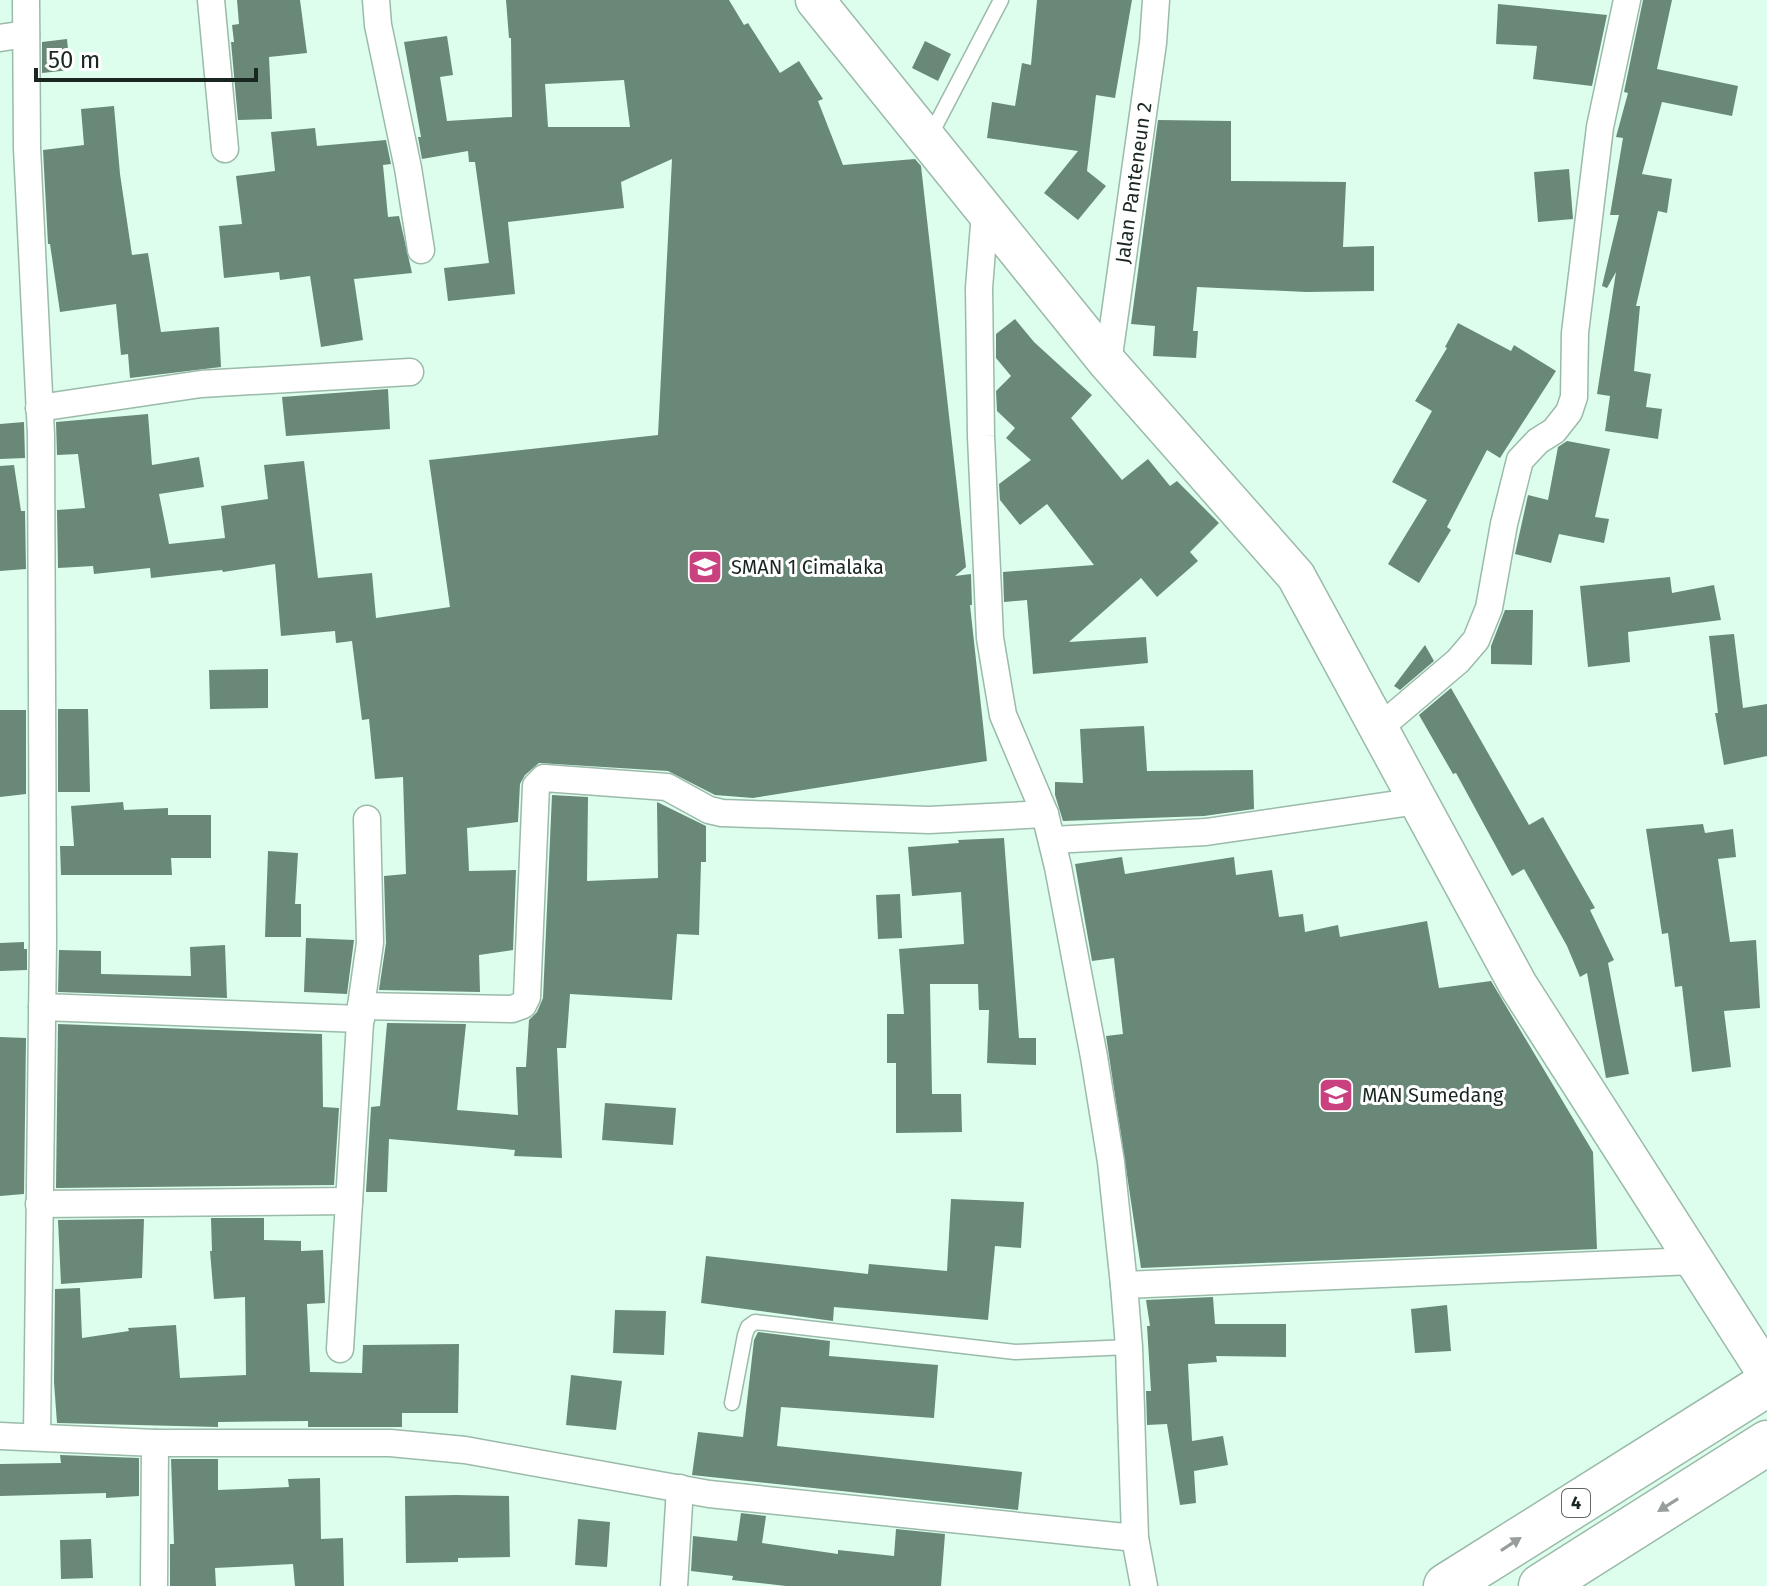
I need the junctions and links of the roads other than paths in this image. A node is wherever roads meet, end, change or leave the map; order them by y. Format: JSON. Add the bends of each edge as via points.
{"nodes":[{"id":1,"x":26,"y":0,"type":"edge"},
{"id":2,"x":211,"y":0,"type":"edge"},
{"id":3,"x":376,"y":0,"type":"edge"},
{"id":4,"x":815,"y":0,"type":"edge"},
{"id":5,"x":1001,"y":0,"type":"edge"},
{"id":6,"x":1156,"y":0,"type":"edge"},
{"id":7,"x":1627,"y":0,"type":"edge"},
{"id":8,"x":26,"y":34,"type":"junction"},
{"id":9,"x":0,"y":38,"type":"edge"},
{"id":10,"x":928,"y":138,"type":"junction"},
{"id":11,"x":225,"y":149,"type":"dead end"},
{"id":12,"x":985,"y":212,"type":"junction"},
{"id":13,"x":421,"y":250,"type":"dead end"},
{"id":14,"x":1108,"y":363,"type":"junction"},
{"id":15,"x":410,"y":372,"type":"dead end"},
{"id":16,"x":39,"y":408,"type":"junction"},
{"id":17,"x":1378,"y":729,"type":"junction"},
{"id":18,"x":1418,"y":801,"type":"junction"},
{"id":19,"x":1045,"y":814,"type":"junction"},
{"id":20,"x":367,"y":819,"type":"dead end"},
{"id":21,"x":1052,"y":840,"type":"junction"},
{"id":22,"x":42,"y":1007,"type":"junction"},
{"id":23,"x":361,"y":1013,"type":"junction"},
{"id":24,"x":349,"y":1201,"type":"junction"},
{"id":25,"x":39,"y":1204,"type":"junction"},
{"id":26,"x":1693,"y":1261,"type":"junction"},
{"id":27,"x":1124,"y":1285,"type":"junction"},
{"id":28,"x":1129,"y":1347,"type":"junction"},
{"id":29,"x":340,"y":1349,"type":"dead end"},
{"id":30,"x":1767,"y":1374,"type":"edge"},
{"id":31,"x":1767,"y":1384,"type":"edge"},
{"id":32,"x":732,"y":1403,"type":"dead end"},
{"id":33,"x":0,"y":1436,"type":"edge"},
{"id":34,"x":37,"y":1436,"type":"junction"},
{"id":35,"x":155,"y":1443,"type":"junction"},
{"id":36,"x":1751,"y":1453,"type":"edge"},
{"id":37,"x":680,"y":1488,"type":"junction"},
{"id":38,"x":1135,"y":1538,"type":"junction"},
{"id":39,"x":1144,"y":1579,"type":"edge"},
{"id":40,"x":154,"y":1586,"type":"edge"},
{"id":41,"x":674,"y":1586,"type":"edge"},
{"id":42,"x":1120,"y":1586,"type":"edge"},
{"id":43,"x":1446,"y":1586,"type":"edge"},
{"id":44,"x":1541,"y":1586,"type":"edge"}],
"edges":[{"from":1,"to":8,"type":"street"},
{"from":2,"to":11,"type":"street"},
{"from":3,"to":13,"type":"street"},
{"from":4,"to":10,"type":"street"},
{"from":5,"to":10,"type":"lane"},
{"from":6,"to":14,"type":"street","name":"Jalan Panteneun 2"},
{"from":7,"to":17,"type":"street","via":[[1600,127],[1569,412],[1520,460],[1489,608],[1476,640]]},
{"from":8,"to":9,"type":"street"},
{"from":8,"to":16,"type":"street"},
{"from":10,"to":12,"type":"street"},
{"from":12,"to":14,"type":"street"},
{"from":12,"to":19,"type":"street","via":[[979,288],[990,638],[1003,715]]},
{"from":14,"to":17,"type":"street","via":[[1296,576]]},
{"from":15,"to":16,"type":"street","via":[[190,385]]},
{"from":16,"to":22,"type":"street"},
{"from":17,"to":18,"type":"street"},
{"from":18,"to":21,"type":"street","via":[[1206,832]]},
{"from":18,"to":26,"type":"street","via":[[1518,985]]},
{"from":19,"to":21,"type":"street"},
{"from":19,"to":23,"type":"street","via":[[929,820],[722,813],[667,787],[544,778],[536,786],[523,1005]]},
{"from":20,"to":23,"type":"street","via":[[370,943]]},
{"from":21,"to":27,"type":"street","via":[[1102,1102]]},
{"from":22,"to":23,"type":"street"},
{"from":22,"to":25,"type":"street"},
{"from":23,"to":24,"type":"street"},
{"from":24,"to":25,"type":"street"},
{"from":24,"to":29,"type":"street"},
{"from":25,"to":34,"type":"street"},
{"from":26,"to":27,"type":"street"},
{"from":26,"to":30,"type":"street"},
{"from":27,"to":28,"type":"street"},
{"from":28,"to":32,"type":"lane","via":[[1015,1352],[755,1322],[745,1335]]},
{"from":28,"to":38,"type":"street"},
{"from":43,"to":31,"type":"highway","number":"4","one_way":true},
{"from":33,"to":34,"type":"street"},
{"from":34,"to":35,"type":"street"},
{"from":35,"to":37,"type":"street","via":[[298,1442],[465,1450]]},
{"from":35,"to":40,"type":"street"},
{"from":36,"to":44,"type":"highway","one_way":true},
{"from":37,"to":38,"type":"street"},
{"from":37,"to":41,"type":"street"},
{"from":38,"to":39,"type":"street"},
{"from":39,"to":42,"type":"street"}]}
